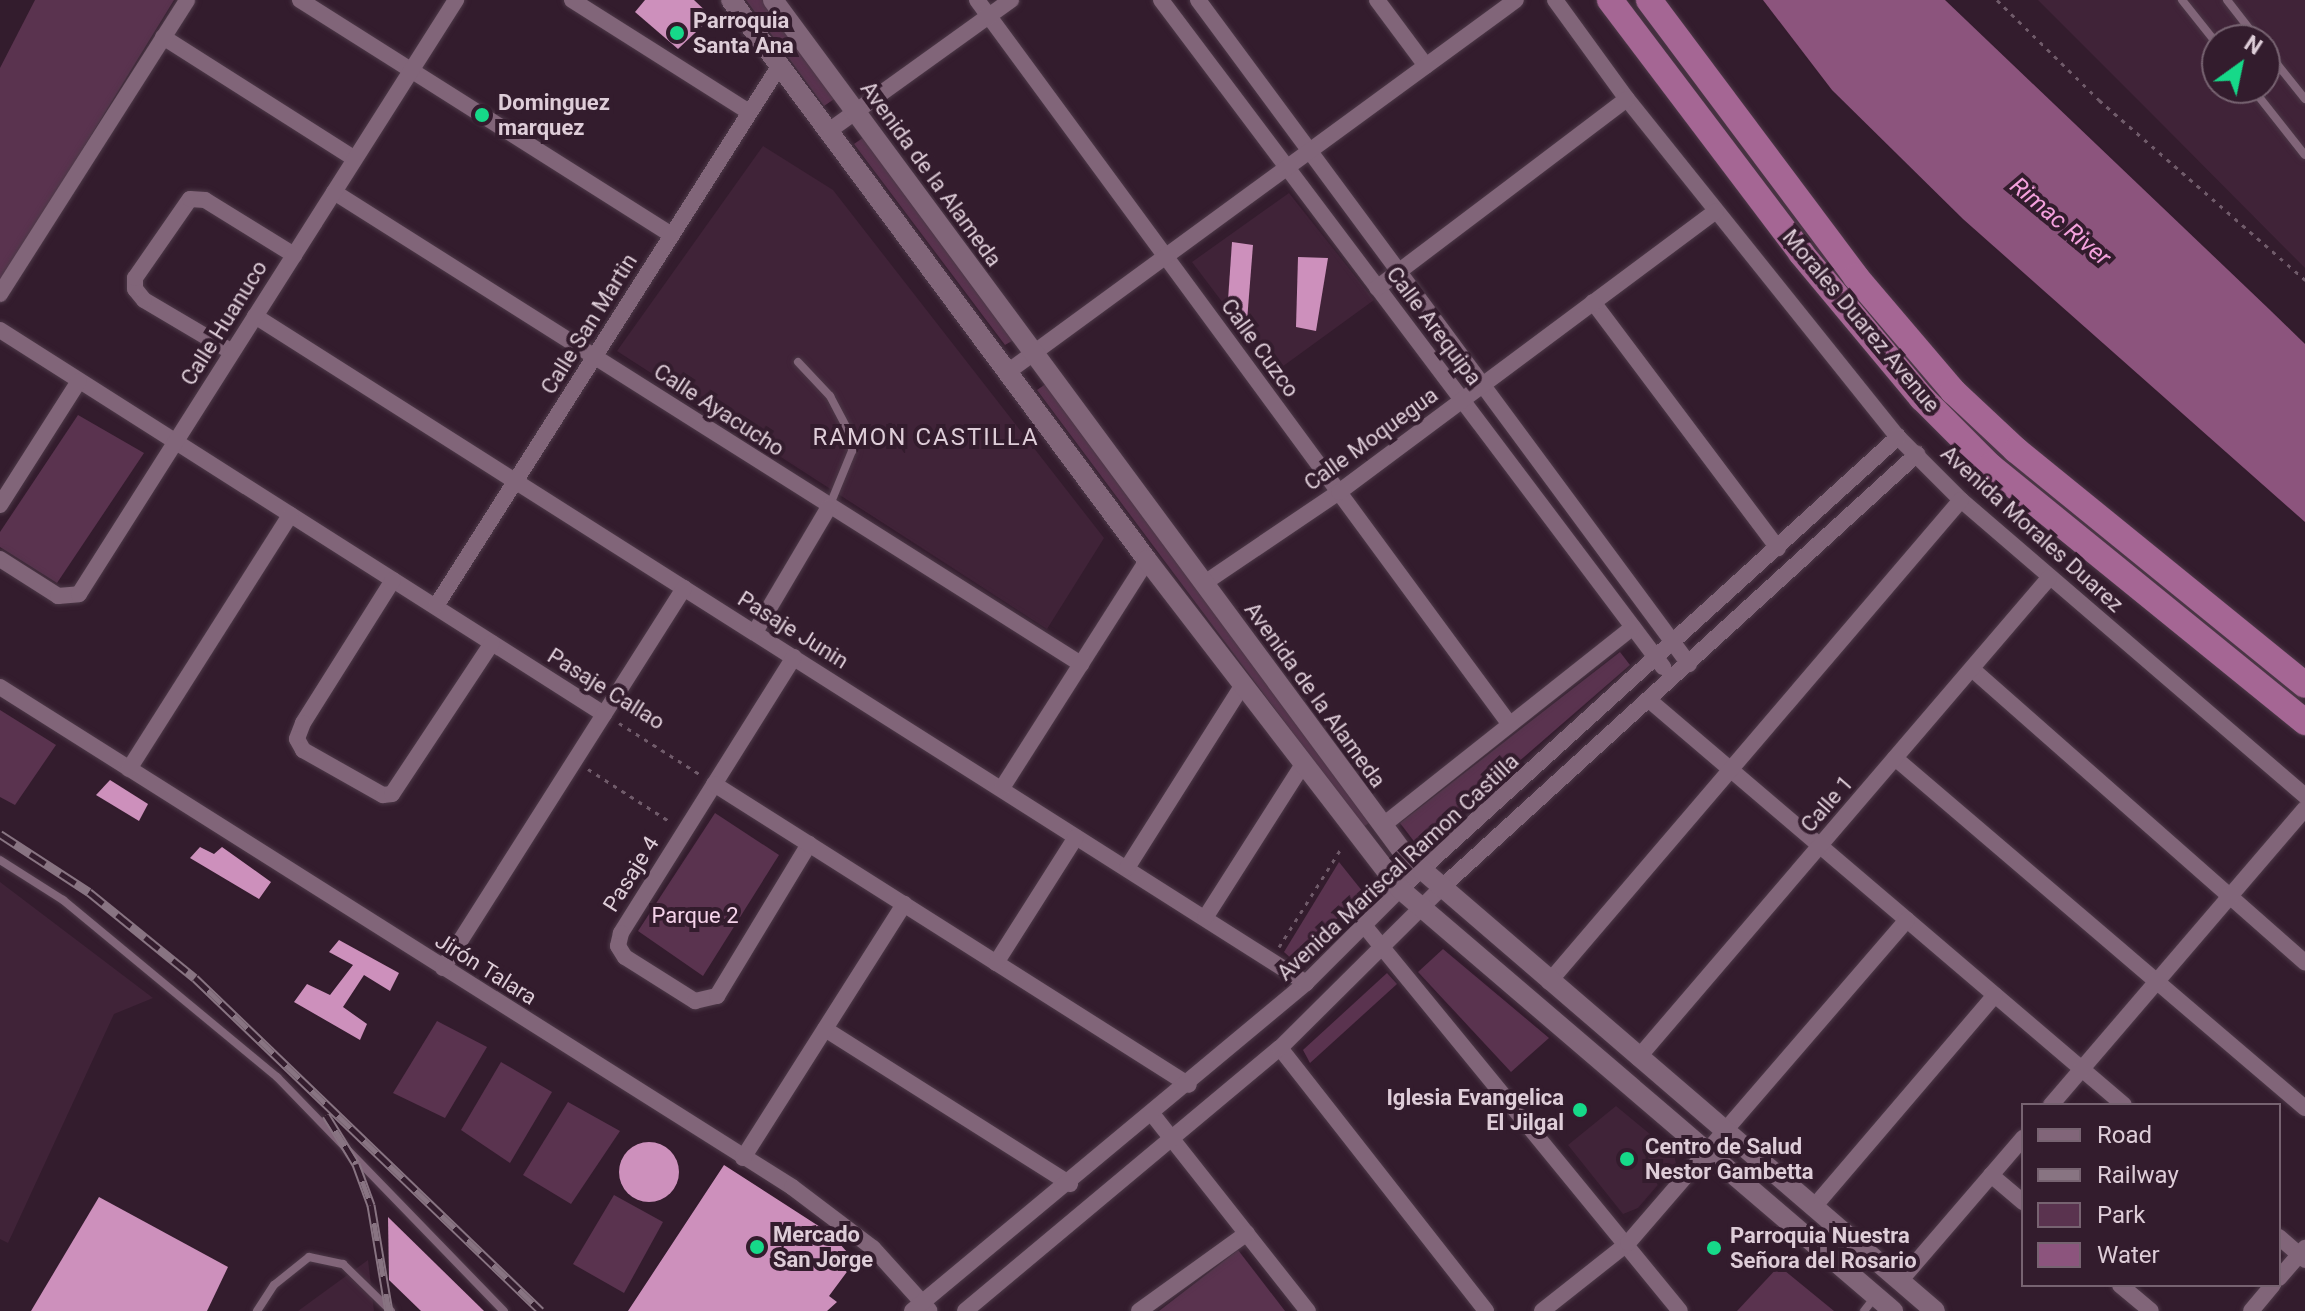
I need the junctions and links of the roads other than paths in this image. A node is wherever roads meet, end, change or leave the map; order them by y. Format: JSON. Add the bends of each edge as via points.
{"nodes":[{"id":1,"x":187,"y":0,"type":"edge"},
{"id":2,"x":300,"y":0,"type":"edge"},
{"id":3,"x":456,"y":0,"type":"edge"},
{"id":4,"x":572,"y":0,"type":"edge"},
{"id":5,"x":731,"y":0,"type":"edge"},
{"id":6,"x":773,"y":0,"type":"edge"},
{"id":7,"x":977,"y":0,"type":"edge"},
{"id":8,"x":1011,"y":0,"type":"edge"},
{"id":9,"x":1161,"y":0,"type":"edge"},
{"id":10,"x":1198,"y":0,"type":"edge"},
{"id":11,"x":1377,"y":0,"type":"edge"},
{"id":12,"x":1516,"y":0,"type":"edge"},
{"id":13,"x":1555,"y":0,"type":"edge"},
{"id":14,"x":1610,"y":0,"type":"edge"},
{"id":15,"x":1649,"y":0,"type":"edge"},
{"id":16,"x":2182,"y":0,"type":"edge"},
{"id":17,"x":2227,"y":0,"type":"edge"},
{"id":18,"x":989,"y":16,"type":"junction"},
{"id":19,"x":2201,"y":24,"type":"edge"},
{"id":20,"x":2246,"y":24,"type":"edge"},
{"id":21,"x":163,"y":37,"type":"junction"},
{"id":22,"x":780,"y":65,"type":"junction"},
{"id":23,"x":1426,"y":66,"type":"junction"},
{"id":24,"x":2281,"y":69,"type":"edge"},
{"id":25,"x":411,"y":70,"type":"junction"},
{"id":26,"x":1627,"y":99,"type":"junction"},
{"id":27,"x":2305,"y":99,"type":"edge"},
{"id":28,"x":2265,"y":104,"type":"edge"},
{"id":29,"x":749,"y":112,"type":"junction"},
{"id":30,"x":856,"y":112,"type":"junction"},
{"id":31,"x":830,"y":130,"type":"junction"},
{"id":32,"x":1310,"y":151,"type":"junction"},
{"id":33,"x":2305,"y":155,"type":"edge"},
{"id":34,"x":355,"y":159,"type":"junction"},
{"id":35,"x":1287,"y":167,"type":"junction"},
{"id":36,"x":334,"y":192,"type":"junction"},
{"id":37,"x":1716,"y":211,"type":"junction"},
{"id":38,"x":672,"y":235,"type":"junction"},
{"id":39,"x":294,"y":255,"type":"junction"},
{"id":40,"x":1166,"y":256,"type":"junction"},
{"id":41,"x":1399,"y":271,"type":"junction"},
{"id":42,"x":1377,"y":288,"type":"junction"},
{"id":43,"x":0,"y":294,"type":"edge"},
{"id":44,"x":1593,"y":302,"type":"junction"},
{"id":45,"x":255,"y":316,"type":"junction"},
{"id":46,"x":0,"y":330,"type":"edge"},
{"id":47,"x":232,"y":352,"type":"junction"},
{"id":48,"x":1033,"y":353,"type":"junction"},
{"id":49,"x":595,"y":356,"type":"junction"},
{"id":50,"x":798,"y":362,"type":"dead end"},
{"id":51,"x":1009,"y":371,"type":"junction"},
{"id":52,"x":79,"y":381,"type":"junction"},
{"id":53,"x":1482,"y":385,"type":"junction"},
{"id":54,"x":1462,"y":400,"type":"junction"},
{"id":55,"x":1898,"y":437,"type":"junction"},
{"id":56,"x":176,"y":442,"type":"junction"},
{"id":57,"x":1917,"y":454,"type":"junction"},
{"id":58,"x":516,"y":480,"type":"junction"},
{"id":59,"x":1339,"y":492,"type":"junction"},
{"id":60,"x":1961,"y":500,"type":"junction"},
{"id":61,"x":0,"y":505,"type":"edge"},
{"id":62,"x":829,"y":507,"type":"junction"},
{"id":63,"x":290,"y":515,"type":"junction"},
{"id":64,"x":1778,"y":548,"type":"junction"},
{"id":65,"x":0,"y":559,"type":"edge"},
{"id":66,"x":1147,"y":560,"type":"junction"},
{"id":67,"x":2049,"y":578,"type":"junction"},
{"id":68,"x":393,"y":580,"type":"junction"},
{"id":69,"x":1203,"y":584,"type":"junction"},
{"id":70,"x":684,"y":588,"type":"junction"},
{"id":71,"x":436,"y":606,"type":"junction"},
{"id":72,"x":1633,"y":627,"type":"junction"},
{"id":73,"x":755,"y":632,"type":"junction"},
{"id":74,"x":492,"y":643,"type":"junction"},
{"id":75,"x":1674,"y":644,"type":"junction"},
{"id":76,"x":794,"y":657,"type":"junction"},
{"id":77,"x":1657,"y":659,"type":"junction"},
{"id":78,"x":1081,"y":664,"type":"junction"},
{"id":79,"x":1689,"y":664,"type":"junction"},
{"id":80,"x":1972,"y":669,"type":"junction"},
{"id":81,"x":1672,"y":679,"type":"junction"},
{"id":82,"x":2305,"y":685,"type":"edge"},
{"id":83,"x":1242,"y":686,"type":"junction"},
{"id":84,"x":0,"y":687,"type":"edge"},
{"id":85,"x":1649,"y":700,"type":"junction"},
{"id":86,"x":604,"y":714,"type":"junction"},
{"id":87,"x":1508,"y":722,"type":"junction"},
{"id":88,"x":2305,"y":722,"type":"edge"},
{"id":89,"x":1895,"y":758,"type":"junction"},
{"id":90,"x":1302,"y":766,"type":"junction"},
{"id":91,"x":129,"y":769,"type":"junction"},
{"id":92,"x":1731,"y":769,"type":"junction"},
{"id":93,"x":714,"y":784,"type":"junction"},
{"id":94,"x":1002,"y":788,"type":"junction"},
{"id":95,"x":2305,"y":796,"type":"edge"},
{"id":96,"x":2305,"y":809,"type":"edge"},
{"id":97,"x":1382,"y":826,"type":"junction"},
{"id":98,"x":1076,"y":837,"type":"junction"},
{"id":99,"x":809,"y":844,"type":"junction"},
{"id":100,"x":1820,"y":845,"type":"junction"},
{"id":101,"x":0,"y":860,"type":"edge"},
{"id":102,"x":1127,"y":868,"type":"junction"},
{"id":103,"x":1421,"y":871,"type":"junction"},
{"id":104,"x":1400,"y":889,"type":"junction"},
{"id":105,"x":1440,"y":889,"type":"junction"},
{"id":106,"x":2230,"y":897,"type":"junction"},
{"id":107,"x":904,"y":904,"type":"junction"},
{"id":108,"x":1419,"y":909,"type":"junction"},
{"id":109,"x":1205,"y":918,"type":"junction"},
{"id":110,"x":1907,"y":920,"type":"junction"},
{"id":111,"x":1363,"y":924,"type":"junction"},
{"id":112,"x":1384,"y":944,"type":"junction"},
{"id":113,"x":996,"y":963,"type":"junction"},
{"id":114,"x":2305,"y":963,"type":"edge"},
{"id":115,"x":443,"y":968,"type":"junction"},
{"id":116,"x":1549,"y":982,"type":"junction"},
{"id":117,"x":2157,"y":982,"type":"junction"},
{"id":118,"x":1306,"y":983,"type":"junction"},
{"id":119,"x":1995,"y":995,"type":"junction"},
{"id":120,"x":825,"y":1029,"type":"junction"},
{"id":121,"x":1280,"y":1048,"type":"junction"},
{"id":122,"x":1638,"y":1058,"type":"junction"},
{"id":123,"x":2082,"y":1069,"type":"junction"},
{"id":124,"x":1189,"y":1085,"type":"junction"},
{"id":125,"x":2053,"y":1103,"type":"edge"},
{"id":126,"x":2122,"y":1103,"type":"edge"},
{"id":127,"x":2305,"y":1108,"type":"edge"},
{"id":128,"x":1153,"y":1115,"type":"junction"},
{"id":129,"x":1725,"y":1132,"type":"junction"},
{"id":130,"x":1173,"y":1139,"type":"junction"},
{"id":131,"x":2021,"y":1140,"type":"edge"},
{"id":132,"x":1706,"y":1154,"type":"junction"},
{"id":133,"x":743,"y":1158,"type":"junction"},
{"id":134,"x":1991,"y":1175,"type":"junction"},
{"id":135,"x":1070,"y":1184,"type":"junction"},
{"id":136,"x":2021,"y":1200,"type":"edge"},
{"id":137,"x":1813,"y":1208,"type":"junction"},
{"id":138,"x":1247,"y":1233,"type":"junction"},
{"id":139,"x":2281,"y":1238,"type":"edge"},
{"id":140,"x":1628,"y":1243,"type":"junction"},
{"id":141,"x":2303,"y":1254,"type":"edge"},
{"id":142,"x":2281,"y":1276,"type":"edge"},
{"id":143,"x":1900,"y":1281,"type":"junction"},
{"id":144,"x":2122,"y":1287,"type":"edge"},
{"id":145,"x":2271,"y":1287,"type":"edge"},
{"id":146,"x":1870,"y":1304,"type":"edge"},
{"id":147,"x":922,"y":1308,"type":"edge"},
{"id":148,"x":257,"y":1311,"type":"edge"},
{"id":149,"x":391,"y":1311,"type":"edge"},
{"id":150,"x":504,"y":1311,"type":"edge"},
{"id":151,"x":965,"y":1311,"type":"edge"},
{"id":152,"x":1139,"y":1311,"type":"edge"},
{"id":153,"x":1308,"y":1311,"type":"edge"},
{"id":154,"x":1486,"y":1311,"type":"edge"},
{"id":155,"x":1542,"y":1311,"type":"edge"},
{"id":156,"x":1680,"y":1311,"type":"edge"},
{"id":157,"x":1893,"y":1311,"type":"edge"},
{"id":158,"x":1935,"y":1311,"type":"edge"},
{"id":159,"x":2151,"y":1311,"type":"edge"},
{"id":160,"x":2251,"y":1311,"type":"edge"}],
"edges":[{"from":1,"to":21,"type":"street"},
{"from":2,"to":25,"type":"street"},
{"from":3,"to":25,"type":"street","name":"Calle Huanuco"},
{"from":4,"to":29,"type":"street"},
{"from":5,"to":22,"type":"street"},
{"from":6,"to":30,"type":"street","name":"Avenida de la Alameda"},
{"from":7,"to":18,"type":"street","name":"Calle Cuzco"},
{"from":8,"to":18,"type":"street"},
{"from":9,"to":35,"type":"street","name":"Calle Arequipa"},
{"from":10,"to":32,"type":"street","name":"Calle Arequipa"},
{"from":11,"to":23,"type":"street"},
{"from":12,"to":23,"type":"street"},
{"from":13,"to":26,"type":"street","name":"Avenida Morales Duarez"},
{"from":14,"to":88,"type":"highway","name":"Morales Duarez Avenue","via":[[1801,253],[1922,398],[1990,466]]},
{"from":15,"to":82,"type":"highway","name":"Morales Duarez Avenue","via":[[1856,277],[1953,391],[2016,450]]},
{"from":16,"to":19,"type":"lane"},
{"from":17,"to":20,"type":"lane"},
{"from":18,"to":30,"type":"street"},
{"from":18,"to":40,"type":"street","name":"Calle Cuzco"},
{"from":21,"to":34,"type":"street"},
{"from":21,"to":43,"type":"street"},
{"from":22,"to":29,"type":"street","name":"Calle San Martin"},
{"from":22,"to":31,"type":"street"},
{"from":23,"to":32,"type":"street"},
{"from":24,"to":27,"type":"lane"},
{"from":25,"to":34,"type":"street","name":"Calle Huanuco"},
{"from":25,"to":38,"type":"street"},
{"from":26,"to":37,"type":"street","name":"Avenida Morales Duarez"},
{"from":26,"to":41,"type":"street"},
{"from":28,"to":33,"type":"lane"},
{"from":29,"to":38,"type":"street","name":"Calle San Martin"},
{"from":30,"to":31,"type":"street"},
{"from":30,"to":48,"type":"street","name":"Avenida de la Alameda"},
{"from":31,"to":51,"type":"street"},
{"from":32,"to":35,"type":"street"},
{"from":32,"to":41,"type":"street","name":"Calle Arequipa"},
{"from":34,"to":36,"type":"street","name":"Calle Huanuco"},
{"from":35,"to":40,"type":"street"},
{"from":35,"to":42,"type":"street","name":"Calle Arequipa"},
{"from":36,"to":39,"type":"street","name":"Calle Huanuco"},
{"from":36,"to":49,"type":"street","name":"Calle Ayacucho"},
{"from":37,"to":44,"type":"street","name":"Calle Moquegua"},
{"from":37,"to":55,"type":"street","name":"Avenida Morales Duarez"},
{"from":38,"to":49,"type":"street","name":"Calle San Martin"},
{"from":39,"to":45,"type":"street","name":"Calle Huanuco"},
{"from":39,"to":47,"type":"street","via":[[205,200],[190,199],[135,278],[135,289],[144,300]]},
{"from":40,"to":48,"type":"street"},
{"from":40,"to":59,"type":"street","name":"Calle Cuzco"},
{"from":41,"to":42,"type":"street"},
{"from":41,"to":53,"type":"street","name":"Calle Arequipa"},
{"from":42,"to":54,"type":"street","name":"Calle Arequipa"},
{"from":44,"to":53,"type":"street","name":"Calle Moquegua"},
{"from":44,"to":64,"type":"street"},
{"from":45,"to":47,"type":"street","name":"Calle Huanuco"},
{"from":45,"to":58,"type":"street","name":"Pasaje Junin"},
{"from":46,"to":52,"type":"street","name":"Pasaje Callao"},
{"from":47,"to":56,"type":"street","name":"Calle Huanuco"},
{"from":48,"to":51,"type":"street"},
{"from":48,"to":69,"type":"street","name":"Avenida de la Alameda"},
{"from":49,"to":58,"type":"street","name":"Calle San Martin"},
{"from":49,"to":62,"type":"street","name":"Calle Ayacucho"},
{"from":50,"to":62,"type":"lane","via":[[830,396],[850,434],[852,451]]},
{"from":51,"to":66,"type":"street"},
{"from":52,"to":56,"type":"street","name":"Pasaje Callao"},
{"from":52,"to":61,"type":"street"},
{"from":53,"to":54,"type":"street","name":"Calle Moquegua"},
{"from":53,"to":75,"type":"street","name":"Calle Arequipa"},
{"from":54,"to":59,"type":"street","name":"Calle Moquegua"},
{"from":54,"to":72,"type":"street","name":"Calle Arequipa"},
{"from":55,"to":57,"type":"street","name":"Avenida Morales Duarez"},
{"from":55,"to":64,"type":"street","name":"Avenida Mariscal Ramon Castilla"},
{"from":56,"to":63,"type":"street","name":"Pasaje Callao"},
{"from":56,"to":65,"type":"street","name":"Calle Huanuco","via":[[79,594],[58,596]]},
{"from":57,"to":60,"type":"street","name":"Avenida Morales Duarez"},
{"from":57,"to":79,"type":"street","name":"Avenida Mariscal Ramon Castilla"},
{"from":58,"to":70,"type":"street","name":"Pasaje Junin"},
{"from":58,"to":71,"type":"street","name":"Calle San Martin"},
{"from":59,"to":69,"type":"street","name":"Calle Moquegua"},
{"from":59,"to":87,"type":"street","name":"Calle Cuzco"},
{"from":60,"to":67,"type":"street","name":"Avenida Morales Duarez"},
{"from":60,"to":92,"type":"street"},
{"from":62,"to":73,"type":"street"},
{"from":62,"to":78,"type":"street","name":"Calle Ayacucho"},
{"from":63,"to":68,"type":"street","name":"Pasaje Callao"},
{"from":63,"to":91,"type":"street"},
{"from":64,"to":75,"type":"street","name":"Avenida Mariscal Ramon Castilla"},
{"from":66,"to":78,"type":"street"},
{"from":66,"to":83,"type":"street"},
{"from":67,"to":80,"type":"street","name":"Calle 1"},
{"from":67,"to":95,"type":"street","name":"Avenida Morales Duarez"},
{"from":68,"to":71,"type":"street","name":"Pasaje Callao"},
{"from":68,"to":74,"type":"street","via":[[303,723],[297,739],[303,750],[383,795],[392,794]]},
{"from":69,"to":97,"type":"street","name":"Avenida de la Alameda"},
{"from":70,"to":73,"type":"street","name":"Pasaje Junin"},
{"from":70,"to":86,"type":"street"},
{"from":71,"to":74,"type":"street","name":"Pasaje Callao"},
{"from":72,"to":77,"type":"street","name":"Calle Arequipa"},
{"from":72,"to":87,"type":"street"},
{"from":73,"to":76,"type":"street","name":"Pasaje Junin"},
{"from":74,"to":86,"type":"street","name":"Pasaje Callao"},
{"from":75,"to":77,"type":"street","name":"Avenida Mariscal Ramon Castilla"},
{"from":75,"to":79,"type":"street","name":"Calle Arequipa"},
{"from":76,"to":93,"type":"street","name":"Pasaje 4"},
{"from":76,"to":94,"type":"street","name":"Pasaje Junin"},
{"from":77,"to":81,"type":"street","name":"Calle Arequipa"},
{"from":77,"to":103,"type":"street","name":"Avenida Mariscal Ramon Castilla"},
{"from":78,"to":94,"type":"street"},
{"from":79,"to":81,"type":"street","name":"Avenida Mariscal Ramon Castilla"},
{"from":80,"to":89,"type":"street","name":"Calle 1"},
{"from":80,"to":106,"type":"street"},
{"from":81,"to":85,"type":"street","name":"Avenida Mariscal Ramon Castilla"},
{"from":83,"to":90,"type":"street"},
{"from":83,"to":102,"type":"street"},
{"from":84,"to":91,"type":"street","name":"Jirón Talara"},
{"from":85,"to":92,"type":"street"},
{"from":85,"to":105,"type":"street","name":"Avenida Mariscal Ramon Castilla"},
{"from":86,"to":115,"type":"street"},
{"from":87,"to":97,"type":"street"},
{"from":89,"to":100,"type":"street","name":"Calle 1"},
{"from":89,"to":117,"type":"street"},
{"from":90,"to":104,"type":"street"},
{"from":90,"to":109,"type":"street"},
{"from":91,"to":115,"type":"street","name":"Jirón Talara"},
{"from":92,"to":100,"type":"street"},
{"from":92,"to":116,"type":"street"},
{"from":93,"to":99,"type":"street"},
{"from":93,"to":99,"type":"street","name":"Pasaje 4","via":[[621,933],[618,946],[625,957],[695,1001],[717,996]]},
{"from":94,"to":98,"type":"street","name":"Pasaje Junin"},
{"from":96,"to":106,"type":"street"},
{"from":97,"to":103,"type":"street","name":"Avenida de la Alameda"},
{"from":98,"to":102,"type":"street","name":"Pasaje Junin"},
{"from":98,"to":113,"type":"street"},
{"from":99,"to":107,"type":"street"},
{"from":100,"to":110,"type":"street"},
{"from":100,"to":122,"type":"street","name":"Calle 1"},
{"from":101,"to":150,"type":"lane","via":[[63,900],[277,1077]]},
{"from":102,"to":109,"type":"street","name":"Pasaje Junin"},
{"from":103,"to":104,"type":"street","name":"Avenida Mariscal Ramon Castilla"},
{"from":103,"to":105,"type":"street","name":"Avenida de la Alameda"},
{"from":104,"to":108,"type":"street"},
{"from":104,"to":111,"type":"street","name":"Avenida Mariscal Ramon Castilla"},
{"from":105,"to":108,"type":"street","name":"Avenida Mariscal Ramon Castilla"},
{"from":105,"to":116,"type":"street","name":"Avenida de la Alameda"},
{"from":106,"to":114,"type":"street"},
{"from":106,"to":117,"type":"street"},
{"from":107,"to":113,"type":"street"},
{"from":107,"to":120,"type":"street"},
{"from":108,"to":112,"type":"street","name":"Avenida Mariscal Ramon Castilla"},
{"from":108,"to":132,"type":"street"},
{"from":109,"to":118,"type":"street","name":"Pasaje Junin"},
{"from":110,"to":119,"type":"street"},
{"from":110,"to":129,"type":"street"},
{"from":111,"to":112,"type":"street"},
{"from":111,"to":118,"type":"street","name":"Avenida Mariscal Ramon Castilla"},
{"from":112,"to":121,"type":"street","name":"Avenida Mariscal Ramon Castilla"},
{"from":112,"to":140,"type":"street"},
{"from":113,"to":124,"type":"street"},
{"from":115,"to":133,"type":"street","name":"Jirón Talara"},
{"from":116,"to":122,"type":"street","name":"Avenida de la Alameda"},
{"from":117,"to":123,"type":"street"},
{"from":117,"to":127,"type":"street"},
{"from":118,"to":124,"type":"street","name":"Avenida Mariscal Ramon Castilla"},
{"from":119,"to":123,"type":"street"},
{"from":119,"to":137,"type":"street"},
{"from":120,"to":133,"type":"street"},
{"from":120,"to":135,"type":"street"},
{"from":121,"to":130,"type":"street","name":"Avenida Mariscal Ramon Castilla"},
{"from":121,"to":154,"type":"street"},
{"from":122,"to":129,"type":"street","name":"Avenida de la Alameda"},
{"from":123,"to":125,"type":"street"},
{"from":123,"to":126,"type":"street"},
{"from":124,"to":128,"type":"street","name":"Avenida Mariscal Ramon Castilla"},
{"from":128,"to":130,"type":"street"},
{"from":128,"to":135,"type":"street","name":"Avenida Mariscal Ramon Castilla"},
{"from":129,"to":132,"type":"street"},
{"from":129,"to":137,"type":"street","name":"Avenida de la Alameda"},
{"from":130,"to":138,"type":"street"},
{"from":130,"to":151,"type":"street","name":"Avenida Mariscal Ramon Castilla"},
{"from":131,"to":134,"type":"street"},
{"from":132,"to":140,"type":"street"},
{"from":132,"to":146,"type":"street"},
{"from":133,"to":147,"type":"street","name":"Jirón Talara","via":[[873,1248]]},
{"from":134,"to":136,"type":"street"},
{"from":134,"to":143,"type":"street"},
{"from":135,"to":147,"type":"street","name":"Avenida Mariscal Ramon Castilla"},
{"from":137,"to":143,"type":"street","name":"Avenida de la Alameda"},
{"from":138,"to":152,"type":"street"},
{"from":138,"to":153,"type":"street"},
{"from":139,"to":141,"type":"street"},
{"from":140,"to":155,"type":"street"},
{"from":140,"to":156,"type":"street"},
{"from":141,"to":142,"type":"street"},
{"from":143,"to":158,"type":"street","name":"Avenida de la Alameda"},
{"from":144,"to":159,"type":"street"},
{"from":145,"to":160,"type":"street"},
{"from":146,"to":157,"type":"street"},
{"from":148,"to":149,"type":"lane","via":[[274,1285],[309,1257],[343,1264]]}]}
